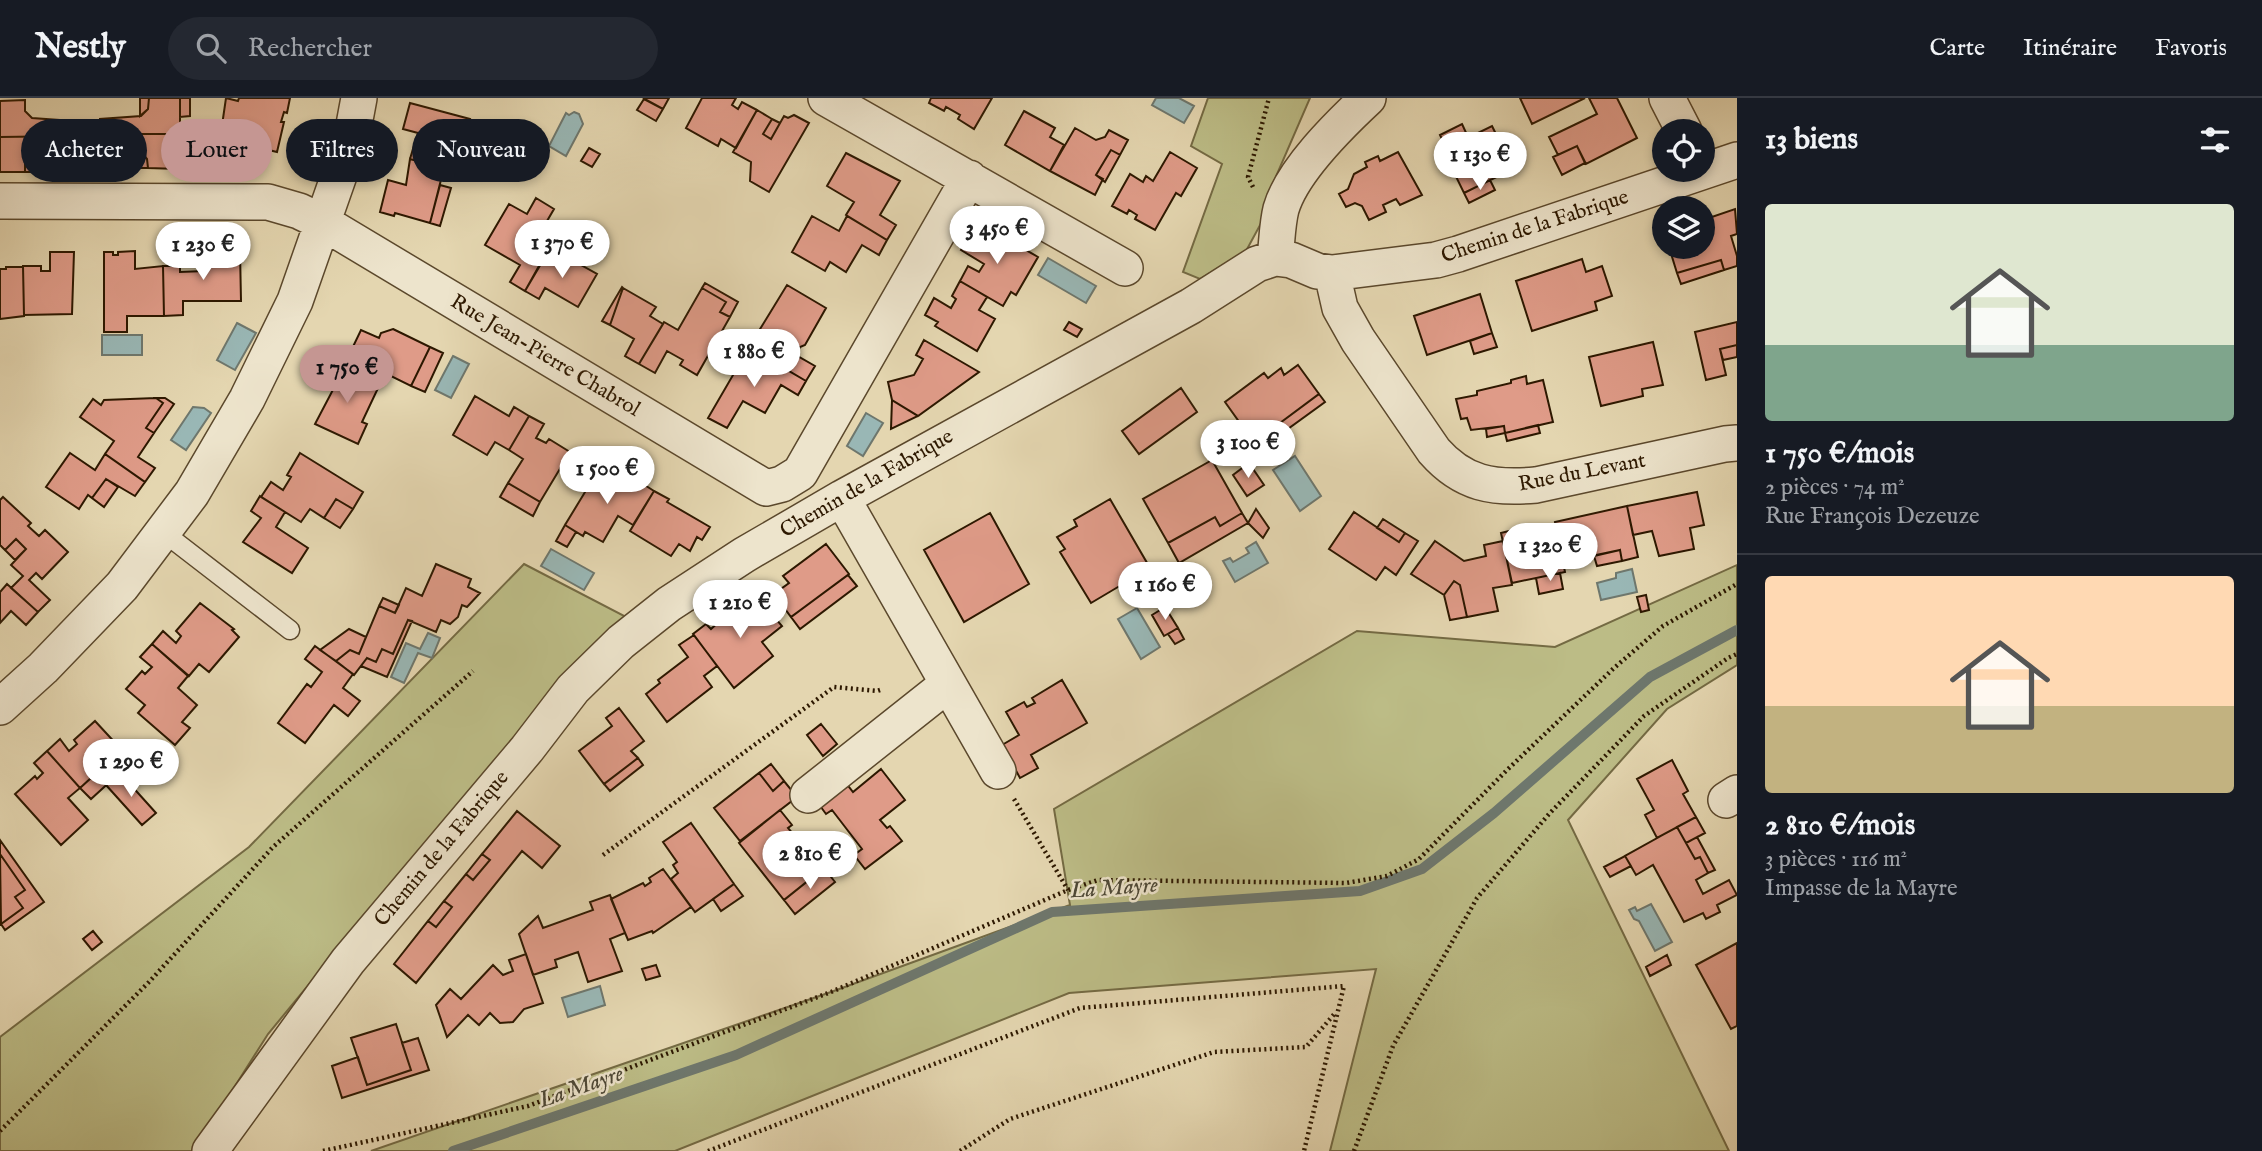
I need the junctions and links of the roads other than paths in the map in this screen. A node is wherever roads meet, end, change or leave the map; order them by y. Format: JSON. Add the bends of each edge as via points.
{"nodes":[{"id":1,"x":359,"y":98,"type":"edge"},
{"id":2,"x":826,"y":98,"type":"edge"},
{"id":3,"x":1368,"y":98,"type":"edge"},
{"id":4,"x":1667,"y":98,"type":"edge"},
{"id":5,"x":1678,"y":119,"type":"edge"},
{"id":6,"x":1737,"y":160,"type":"edge"},
{"id":7,"x":1715,"y":166,"type":"edge"},
{"id":8,"x":969,"y":178,"type":"junction"},
{"id":9,"x":1666,"y":182,"type":"edge"},
{"id":10,"x":0,"y":201,"type":"edge"},
{"id":11,"x":324,"y":223,"type":"junction"},
{"id":12,"x":1275,"y":258,"type":"junction"},
{"id":13,"x":1125,"y":268,"type":"dead end"},
{"id":14,"x":1332,"y":273,"type":"junction"},
{"id":15,"x":1737,"y":443,"type":"edge"},
{"id":16,"x":842,"y":498,"type":"junction"},
{"id":17,"x":163,"y":532,"type":"junction"},
{"id":18,"x":290,"y":629,"type":"dead end"},
{"id":19,"x":948,"y":684,"type":"junction"},
{"id":20,"x":0,"y":707,"type":"edge"},
{"id":21,"x":998,"y":771,"type":"road end"},
{"id":22,"x":808,"y":795,"type":"dead end"},
{"id":23,"x":210,"y":1151,"type":"edge"}],
"edges":[{"from":1,"to":11,"type":"street","via":[[351,141]]},
{"from":2,"to":8,"type":"street"},
{"from":3,"to":12,"type":"street","via":[[1337,127],[1293,183],[1282,209]]},
{"from":4,"to":5,"type":"street"},
{"from":6,"to":7,"type":"street","name":"Chemin de la Fabrique"},
{"from":8,"to":11,"type":"street","name":"Rue Jean-Pierre Chabrol","via":[[800,473],[766,488]]},
{"from":8,"to":13,"type":"street"},
{"from":9,"to":14,"type":"street","name":"Chemin de la Fabrique","via":[[1436,260]]},
{"from":10,"to":11,"type":"street","via":[[268,202]]},
{"from":11,"to":17,"type":"street","via":[[295,301],[247,399],[192,493]]},
{"from":12,"to":14,"type":"street","name":"Chemin de la Fabrique"},
{"from":12,"to":16,"type":"street","name":"Chemin de la Fabrique"},
{"from":14,"to":15,"type":"street","name":"Rue du Levant","via":[[1340,308],[1358,340],[1434,451],[1463,476],[1497,486],[1536,485]]},
{"from":16,"to":19,"type":"street"},
{"from":16,"to":23,"type":"street","name":"Chemin de la Fabrique","via":[[669,604],[590,672],[348,961]]},
{"from":17,"to":18,"type":"lane"},
{"from":17,"to":20,"type":"street","via":[[122,586]]},
{"from":19,"to":21,"type":"street"},
{"from":19,"to":22,"type":"street"}]}
